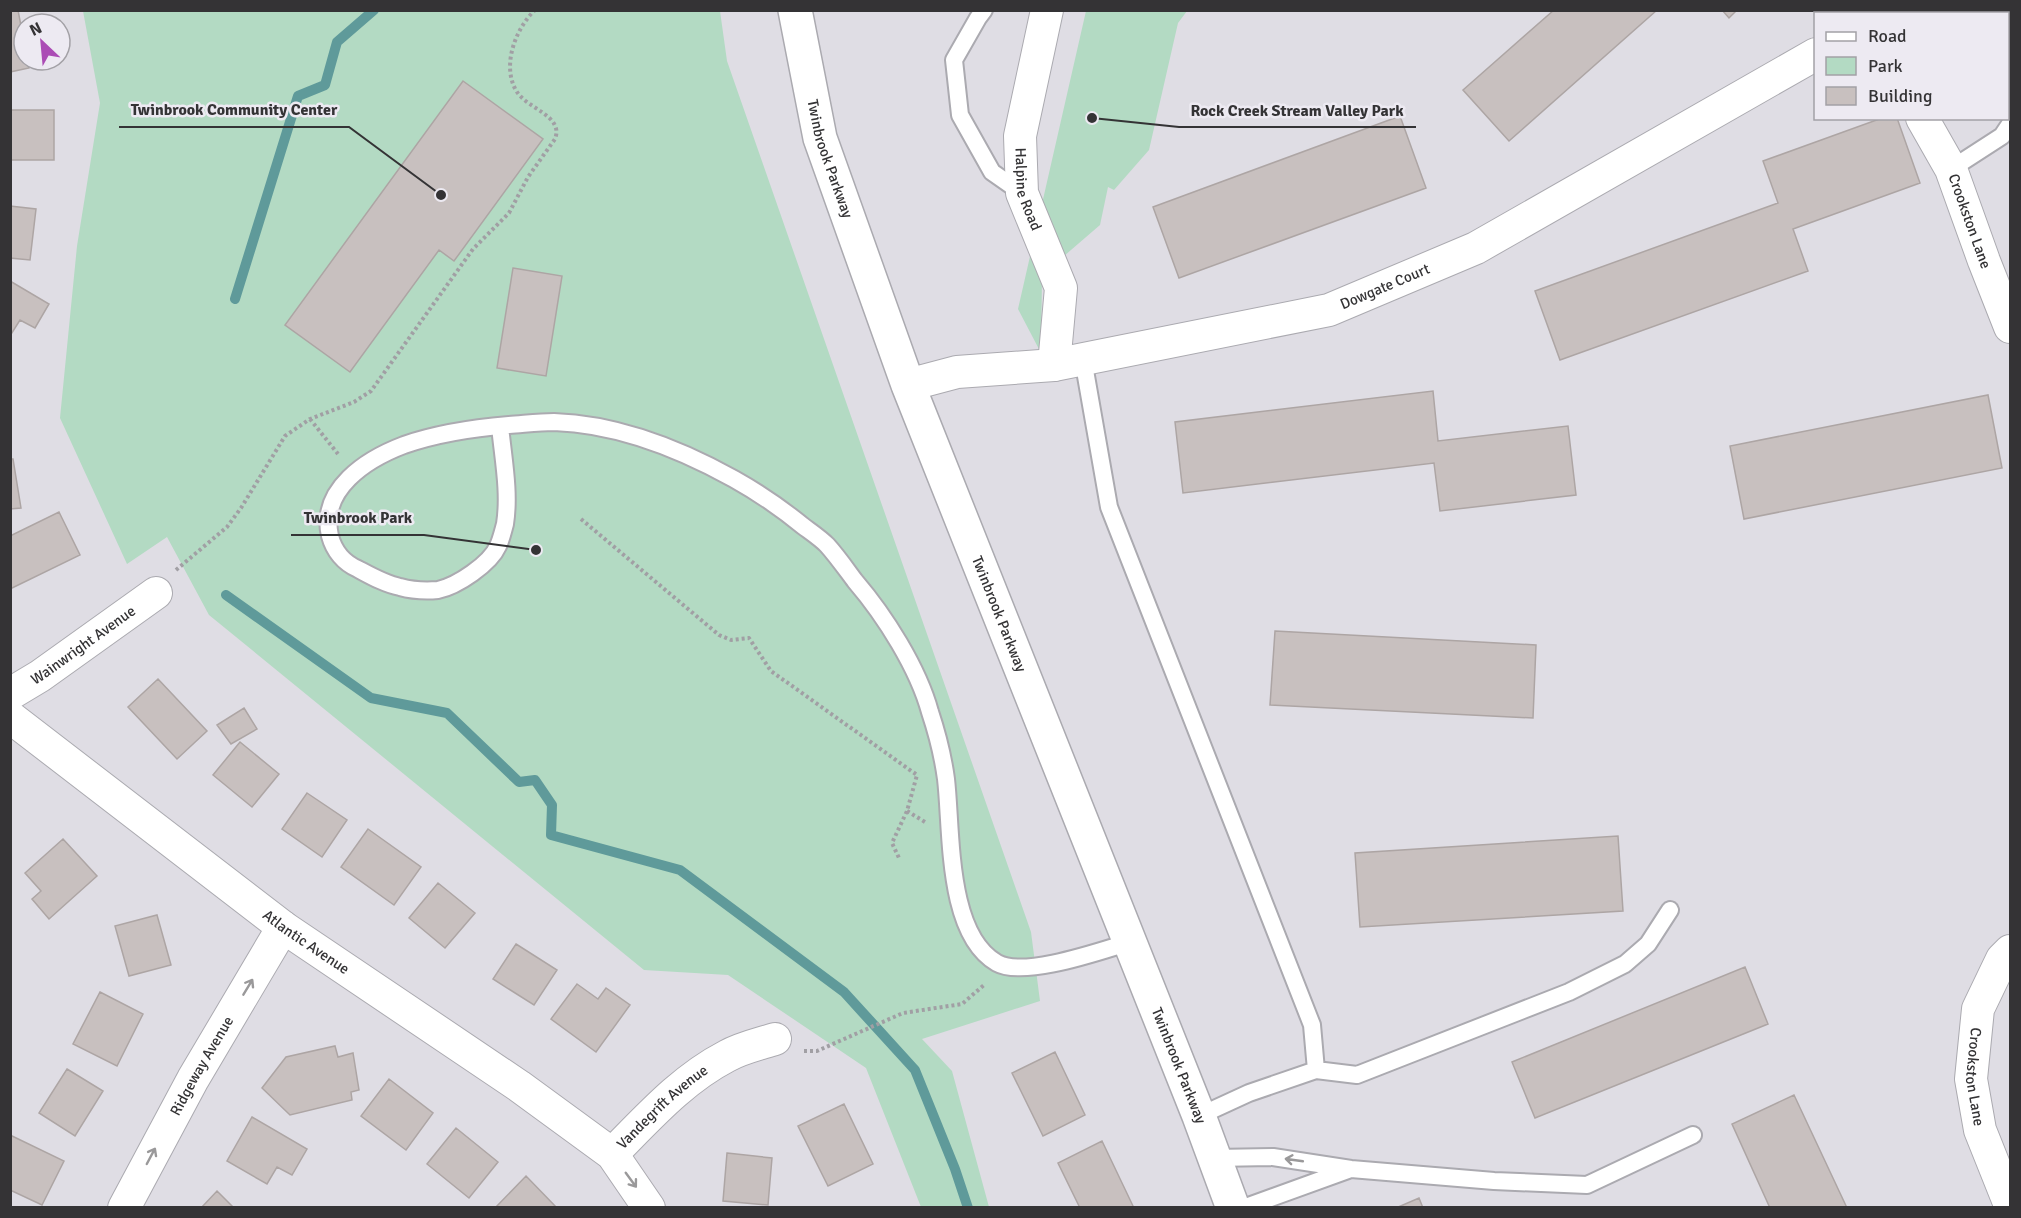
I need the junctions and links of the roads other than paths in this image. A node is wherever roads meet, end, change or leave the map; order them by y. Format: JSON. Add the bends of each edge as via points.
{"nodes":[{"id":1,"x":795,"y":10,"type":"edge"},
{"id":2,"x":984,"y":10,"type":"edge"},
{"id":3,"x":1047,"y":10,"type":"edge"},
{"id":4,"x":1814,"y":55,"type":"edge"},
{"id":5,"x":1923,"y":120,"type":"edge"},
{"id":6,"x":2010,"y":124,"type":"edge"},
{"id":7,"x":1951,"y":169,"type":"junction"},
{"id":8,"x":1022,"y":193,"type":"junction"},
{"id":9,"x":2010,"y":327,"type":"edge"},
{"id":10,"x":1068,"y":362,"type":"junction"},
{"id":11,"x":908,"y":385,"type":"junction"},
{"id":12,"x":500,"y":426,"type":"junction"},
{"id":13,"x":156,"y":592,"type":"road end"},
{"id":14,"x":10,"y":694,"type":"edge"},
{"id":15,"x":10,"y":717,"type":"edge"},
{"id":16,"x":1670,"y":910,"type":"dead end"},
{"id":17,"x":283,"y":927,"type":"junction"},
{"id":18,"x":1130,"y":942,"type":"junction"},
{"id":19,"x":2010,"y":951,"type":"edge"},
{"id":20,"x":774,"y":1039,"type":"road end"},
{"id":21,"x":1316,"y":1070,"type":"junction"},
{"id":22,"x":1199,"y":1116,"type":"junction"},
{"id":23,"x":1693,"y":1135,"type":"dead end"},
{"id":24,"x":612,"y":1154,"type":"junction"},
{"id":25,"x":1214,"y":1158,"type":"junction"},
{"id":26,"x":1352,"y":1168,"type":"junction"},
{"id":27,"x":2010,"y":1205,"type":"edge"},
{"id":28,"x":123,"y":1208,"type":"edge"},
{"id":29,"x":649,"y":1208,"type":"edge"},
{"id":30,"x":1233,"y":1208,"type":"edge"},
{"id":31,"x":1243,"y":1208,"type":"edge"}],
"edges":[{"from":1,"to":11,"type":"main road","name":"Twinbrook Parkway","via":[[820,138]]},
{"from":2,"to":8,"type":"lane","via":[[954,60],[960,115],[992,172]]},
{"from":3,"to":8,"type":"street","name":"Halpine Road","via":[[1020,135]]},
{"from":4,"to":10,"type":"street","name":"Dowgate Court","via":[[1476,248],[1329,310]]},
{"from":5,"to":7,"type":"street","name":"Crookston Lane"},
{"from":6,"to":7,"type":"lane","via":[[2002,135]]},
{"from":7,"to":9,"type":"street","name":"Crookston Lane"},
{"from":8,"to":10,"type":"street","name":"Halpine Road","via":[[1061,288]]},
{"from":10,"to":11,"type":"street","name":"Dowgate Court","via":[[957,372]]},
{"from":10,"to":21,"type":"lane","via":[[1109,507],[1312,1026]]},
{"from":11,"to":18,"type":"main road","name":"Twinbrook Parkway"},
{"from":12,"to":12,"type":"lane","via":[[465,429],[401,446],[353,474],[337,490],[328,511],[333,546],[348,564],[399,587],[438,590],[476,571],[498,549],[505,524],[507,487]]},
{"from":12,"to":18,"type":"lane","via":[[554,422],[601,428],[651,442],[706,464],[765,496],[824,542],[867,595],[904,652],[930,708],[945,775],[956,889],[974,943],[998,964],[1018,968],[1070,960]]},
{"from":13,"to":14,"type":"street","name":"Wainwright Avenue"},
{"from":15,"to":17,"type":"street","name":"Atlantic Avenue"},
{"from":16,"to":21,"type":"lane","via":[[1648,944],[1625,964],[1569,992],[1357,1075]]},
{"from":17,"to":24,"type":"street","name":"Atlantic Avenue","via":[[519,1086]]},
{"from":28,"to":17,"type":"street","name":"Ridgeway Avenue","one_way":true},
{"from":18,"to":22,"type":"main road","name":"Twinbrook Parkway"},
{"from":19,"to":27,"type":"street","name":"Crookston Lane","via":[[2001,959],[1978,1009],[1971,1079],[1980,1130]]},
{"from":20,"to":24,"type":"street","name":"Vandegrift Avenue","via":[[729,1054],[698,1072],[667,1097]]},
{"from":21,"to":22,"type":"lane","via":[[1249,1093]]},
{"from":22,"to":25,"type":"main road","name":"Twinbrook Parkway"},
{"from":23,"to":26,"type":"lane","via":[[1587,1185]]},
{"from":24,"to":29,"type":"street","name":"Vandegrift Avenue","one_way":true},
{"from":26,"to":25,"type":"lane","one_way":true,"via":[[1273,1157]]},
{"from":25,"to":30,"type":"main road","name":"Twinbrook Parkway"},
{"from":26,"to":31,"type":"lane"}]}
